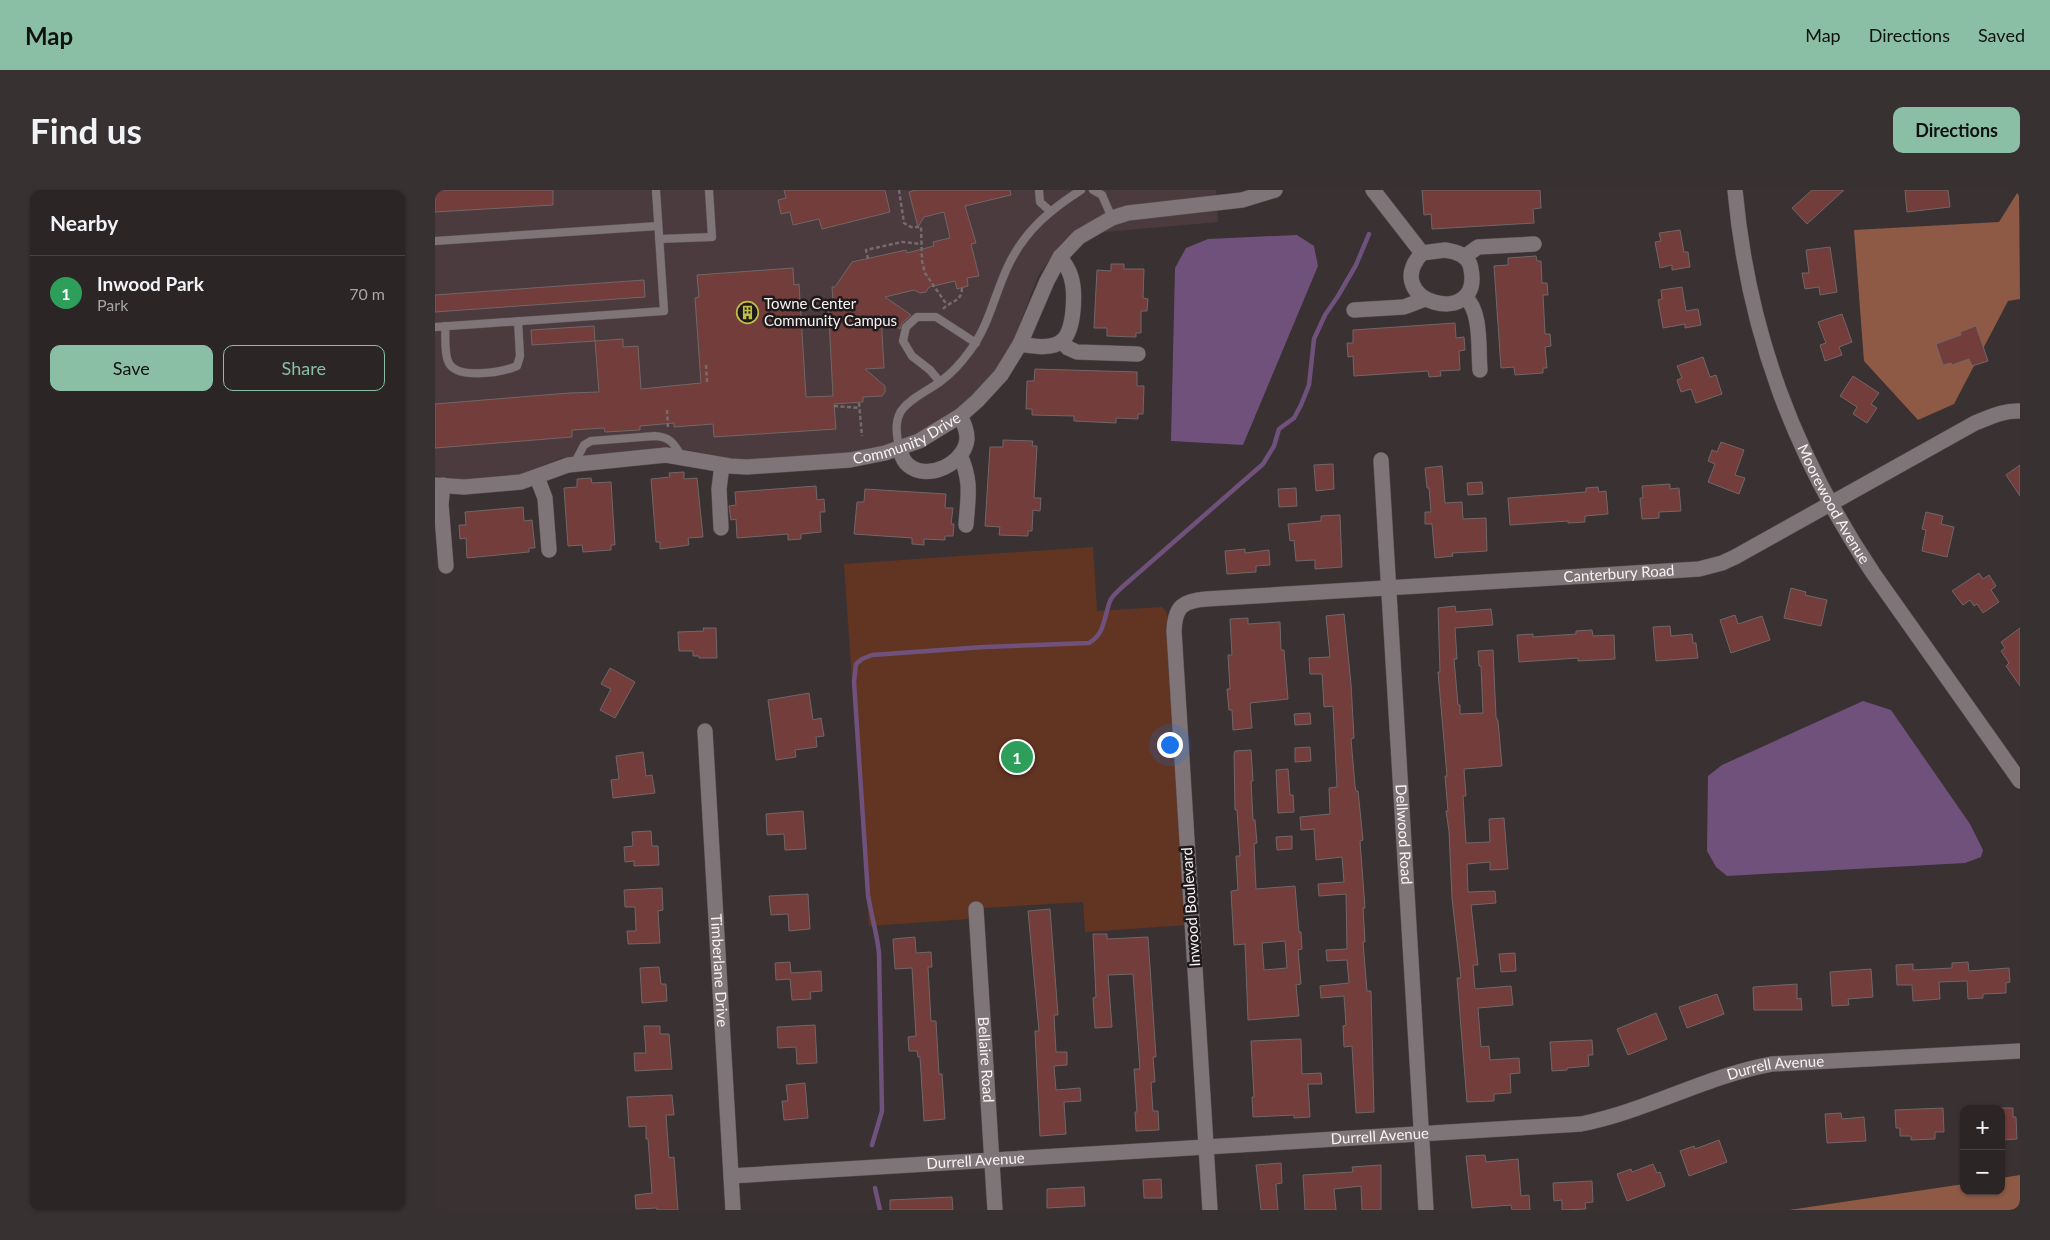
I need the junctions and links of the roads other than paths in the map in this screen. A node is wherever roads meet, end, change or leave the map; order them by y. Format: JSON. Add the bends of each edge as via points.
{"nodes":[{"id":1,"x":656,"y":190,"type":"edge"},
{"id":2,"x":709,"y":190,"type":"edge"},
{"id":3,"x":1039,"y":190,"type":"edge"},
{"id":4,"x":1081,"y":190,"type":"edge"},
{"id":5,"x":1094,"y":190,"type":"edge"},
{"id":6,"x":1275,"y":190,"type":"edge"},
{"id":7,"x":1373,"y":190,"type":"edge"},
{"id":8,"x":1735,"y":190,"type":"edge"},
{"id":9,"x":1050,"y":211,"type":"junction"},
{"id":10,"x":1112,"y":218,"type":"junction"},
{"id":11,"x":658,"y":226,"type":"junction"},
{"id":12,"x":659,"y":239,"type":"junction"},
{"id":13,"x":435,"y":241,"type":"edge"},
{"id":14,"x":1534,"y":244,"type":"dead end"},
{"id":15,"x":1422,"y":252,"type":"junction"},
{"id":16,"x":1464,"y":256,"type":"junction"},
{"id":17,"x":1060,"y":257,"type":"junction"},
{"id":18,"x":1465,"y":297,"type":"junction"},
{"id":19,"x":1425,"y":299,"type":"junction"},
{"id":20,"x":1354,"y":310,"type":"dead end"},
{"id":21,"x":518,"y":321,"type":"junction"},
{"id":22,"x":435,"y":326,"type":"edge"},
{"id":23,"x":445,"y":326,"type":"junction"},
{"id":24,"x":1062,"y":341,"type":"junction"},
{"id":25,"x":976,"y":343,"type":"junction"},
{"id":26,"x":1020,"y":344,"type":"junction"},
{"id":27,"x":1138,"y":354,"type":"dead end"},
{"id":28,"x":1480,"y":370,"type":"dead end"},
{"id":29,"x":940,"y":382,"type":"junction"},
{"id":30,"x":2020,"y":411,"type":"edge"},
{"id":31,"x":960,"y":416,"type":"junction"},
{"id":32,"x":899,"y":448,"type":"junction"},
{"id":33,"x":959,"y":455,"type":"junction"},
{"id":34,"x":682,"y":457,"type":"junction"},
{"id":35,"x":1381,"y":460,"type":"dead end"},
{"id":36,"x":574,"y":464,"type":"junction"},
{"id":37,"x":722,"y":465,"type":"junction"},
{"id":38,"x":537,"y":477,"type":"junction"},
{"id":39,"x":439,"y":485,"type":"edge"},
{"id":40,"x":1830,"y":504,"type":"junction"},
{"id":41,"x":966,"y":525,"type":"dead end"},
{"id":42,"x":721,"y":528,"type":"dead end"},
{"id":43,"x":549,"y":550,"type":"dead end"},
{"id":44,"x":446,"y":566,"type":"dead end"},
{"id":45,"x":1388,"y":587,"type":"junction"},
{"id":46,"x":1181,"y":607,"type":"joint"},
{"id":47,"x":705,"y":731,"type":"dead end"},
{"id":48,"x":2020,"y":781,"type":"edge"},
{"id":49,"x":977,"y":909,"type":"dead end"},
{"id":50,"x":2020,"y":1051,"type":"edge"},
{"id":51,"x":1421,"y":1135,"type":"junction"},
{"id":52,"x":1206,"y":1147,"type":"junction"},
{"id":53,"x":992,"y":1160,"type":"junction"},
{"id":54,"x":731,"y":1176,"type":"junction"},
{"id":55,"x":733,"y":1210,"type":"edge"},
{"id":56,"x":995,"y":1210,"type":"edge"},
{"id":57,"x":1210,"y":1210,"type":"edge"},
{"id":58,"x":1426,"y":1210,"type":"edge"}],
"edges":[{"from":1,"to":11,"type":"lane"},
{"from":2,"to":12,"type":"lane","via":[[712,237]]},
{"from":3,"to":9,"type":"lane","via":[[1040,202]]},
{"from":4,"to":9,"type":"lane"},
{"from":5,"to":10,"type":"lane","via":[[1102,196]]},
{"from":6,"to":10,"type":"street","name":"Community Drive","via":[[1242,200],[1128,213]]},
{"from":7,"to":15,"type":"street"},
{"from":8,"to":40,"type":"street","name":"Moorewood Avenue","via":[[1742,250],[1764,348],[1795,434]]},
{"from":9,"to":25,"type":"lane","via":[[1022,240],[1009,262]]},
{"from":10,"to":17,"type":"street","name":"Community Drive","via":[[1079,237]]},
{"from":11,"to":12,"type":"lane"},
{"from":11,"to":13,"type":"lane"},
{"from":12,"to":21,"type":"lane","via":[[664,311]]},
{"from":14,"to":16,"type":"street","via":[[1478,247]]},
{"from":15,"to":16,"type":"street","via":[[1445,250]]},
{"from":15,"to":19,"type":"street","via":[[1413,275],[1417,292]]},
{"from":16,"to":18,"type":"street","via":[[1472,277],[1471,288]]},
{"from":17,"to":24,"type":"street","via":[[1070,274],[1073,290],[1072,321]]},
{"from":17,"to":26,"type":"street","name":"Community Drive"},
{"from":18,"to":19,"type":"street","via":[[1447,304]]},
{"from":18,"to":28,"type":"street","via":[[1471,302],[1476,316]]},
{"from":19,"to":20,"type":"street","via":[[1403,307]]},
{"from":21,"to":23,"type":"lane"},
{"from":21,"to":23,"type":"lane","via":[[520,356],[517,366],[506,370],[463,373],[455,371],[447,361]]},
{"from":22,"to":23,"type":"lane"},
{"from":24,"to":26,"type":"street","via":[[1044,347]]},
{"from":24,"to":27,"type":"street","via":[[1077,352]]},
{"from":25,"to":29,"type":"lane","via":[[961,364]]},
{"from":25,"to":29,"type":"lane","via":[[936,317],[917,317],[906,327],[903,341],[912,356]]},
{"from":26,"to":31,"type":"street","name":"Community Drive","via":[[1001,375]]},
{"from":29,"to":32,"type":"lane","via":[[902,411],[896,430]]},
{"from":30,"to":40,"type":"street","name":"Canterbury Road","via":[[1975,423]]},
{"from":31,"to":32,"type":"street","name":"Community Drive","via":[[919,441]]},
{"from":31,"to":33,"type":"street","via":[[967,437]]},
{"from":32,"to":33,"type":"street","via":[[910,467],[926,471],[945,467]]},
{"from":32,"to":37,"type":"street","name":"Community Drive","via":[[850,460],[747,467]]},
{"from":33,"to":41,"type":"street","via":[[969,480]]},
{"from":34,"to":36,"type":"street","name":"Community Drive","via":[[666,455]]},
{"from":34,"to":36,"type":"lane","via":[[673,441],[655,436],[591,441],[583,445]]},
{"from":34,"to":37,"type":"street","name":"Community Drive"},
{"from":35,"to":45,"type":"street","name":"Dellwood Road"},
{"from":36,"to":38,"type":"street","name":"Community Drive"},
{"from":37,"to":42,"type":"street","via":[[719,489]]},
{"from":38,"to":39,"type":"street","name":"Community Drive","via":[[505,484]]},
{"from":38,"to":43,"type":"street","via":[[545,498]]},
{"from":39,"to":44,"type":"street"},
{"from":40,"to":45,"type":"street","name":"Canterbury Road","via":[[1735,557],[1699,569]]},
{"from":40,"to":48,"type":"street","name":"Moorewood Avenue","via":[[1873,573]]},
{"from":45,"to":46,"type":"street","name":"Canterbury Road","via":[[1206,599],[1190,601]]},
{"from":45,"to":51,"type":"street","name":"Dellwood Road"},
{"from":46,"to":52,"type":"street","name":"Inwood Boulevard","via":[[1175,617],[1174,631]]},
{"from":47,"to":54,"type":"street","name":"Timberlane Drive"},
{"from":49,"to":53,"type":"street","name":"Bellaire Road"},
{"from":50,"to":51,"type":"street","name":"Durrell Avenue","via":[[1772,1064],[1734,1073],[1591,1122]]},
{"from":51,"to":52,"type":"street","name":"Durrell Avenue"},
{"from":51,"to":58,"type":"street","name":"Dellwood Road"},
{"from":52,"to":53,"type":"street","name":"Durrell Avenue"},
{"from":52,"to":57,"type":"street","name":"Inwood Boulevard"},
{"from":53,"to":54,"type":"street","name":"Durrell Avenue"},
{"from":53,"to":56,"type":"street","name":"Bellaire Road"},
{"from":54,"to":55,"type":"street","name":"Timberlane Drive"}]}
